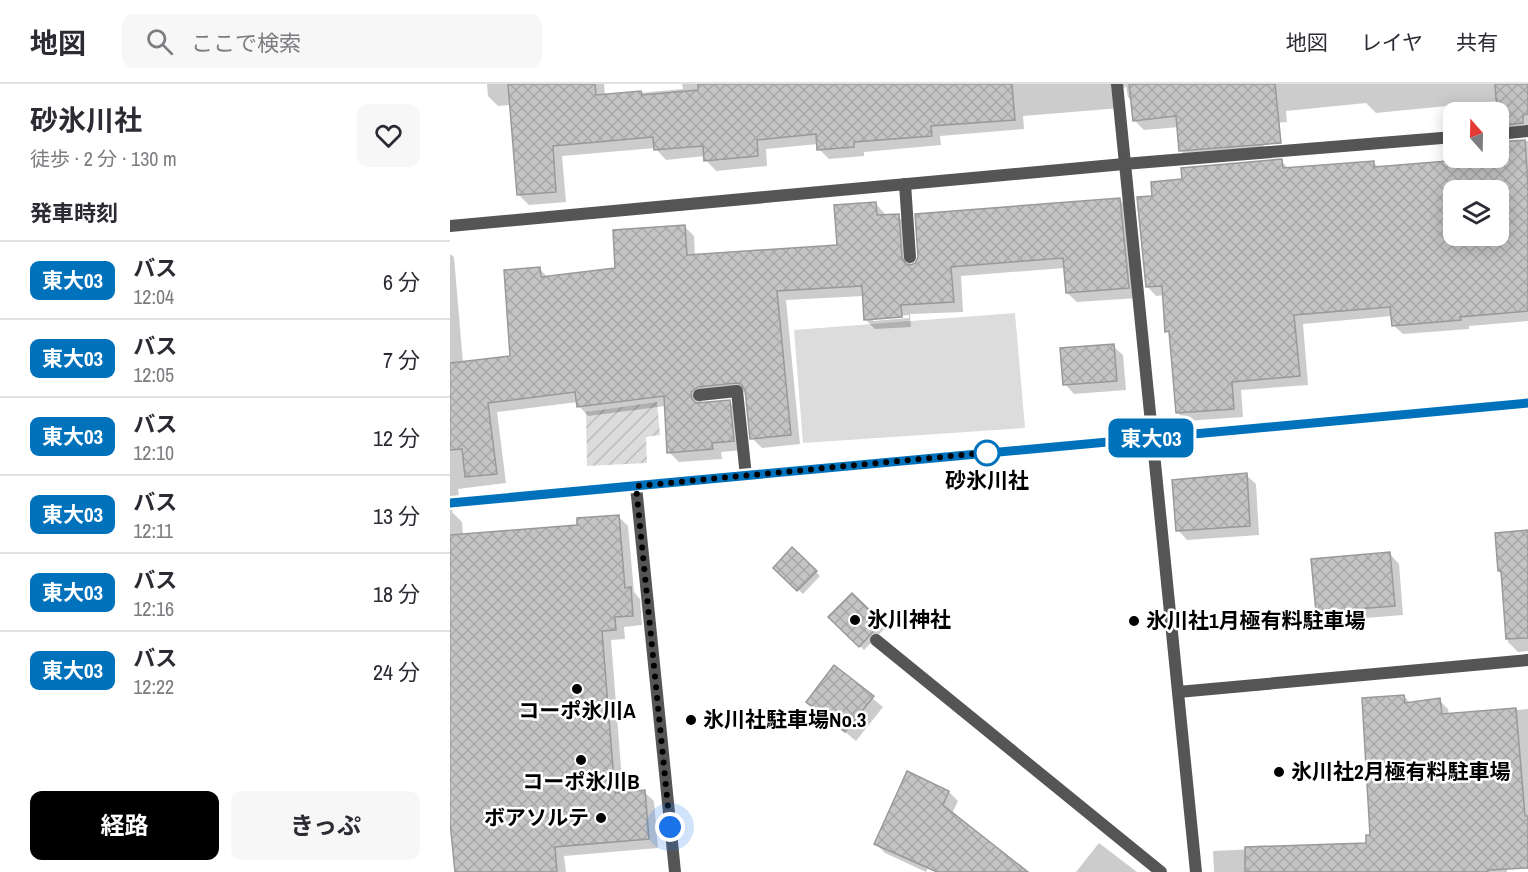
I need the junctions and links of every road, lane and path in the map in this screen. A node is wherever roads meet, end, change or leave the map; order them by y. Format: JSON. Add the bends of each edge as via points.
{"nodes":[{"id":1,"x":1117,"y":84,"type":"edge"},
{"id":2,"x":1528,"y":131,"type":"edge"},
{"id":3,"x":1509,"y":133,"type":"edge"},
{"id":4,"x":1443,"y":138,"type":"edge"},
{"id":5,"x":1124,"y":164,"type":"junction"},
{"id":6,"x":905,"y":184,"type":"junction"},
{"id":7,"x":450,"y":226,"type":"edge"},
{"id":8,"x":910,"y":257,"type":"dead end"},
{"id":9,"x":699,"y":394,"type":"dead end"},
{"id":10,"x":1528,"y":403,"type":"edge"},
{"id":11,"x":1152,"y":438,"type":"junction"},
{"id":12,"x":746,"y":476,"type":"junction"},
{"id":13,"x":636,"y":486,"type":"junction"},
{"id":14,"x":450,"y":503,"type":"edge"},
{"id":15,"x":876,"y":640,"type":"dead end"},
{"id":16,"x":1528,"y":660,"type":"edge"},
{"id":17,"x":1178,"y":692,"type":"junction"},
{"id":18,"x":675,"y":872,"type":"edge"},
{"id":19,"x":1161,"y":872,"type":"edge"},
{"id":20,"x":1196,"y":872,"type":"edge"}],
"edges":[{"from":1,"to":5,"type":"street"},
{"from":2,"to":3,"type":"street"},
{"from":4,"to":5,"type":"street"},
{"from":5,"to":6,"type":"street"},
{"from":5,"to":11,"type":"street"},
{"from":6,"to":7,"type":"street"},
{"from":6,"to":8,"type":"street"},
{"from":9,"to":12,"type":"street","via":[[737,391]]},
{"from":10,"to":11,"type":"street"},
{"from":11,"to":12,"type":"street"},
{"from":11,"to":17,"type":"street"},
{"from":12,"to":13,"type":"street"},
{"from":13,"to":14,"type":"street"},
{"from":13,"to":18,"type":"street"},
{"from":15,"to":19,"type":"street"},
{"from":16,"to":17,"type":"street"},
{"from":17,"to":20,"type":"street"}]}
